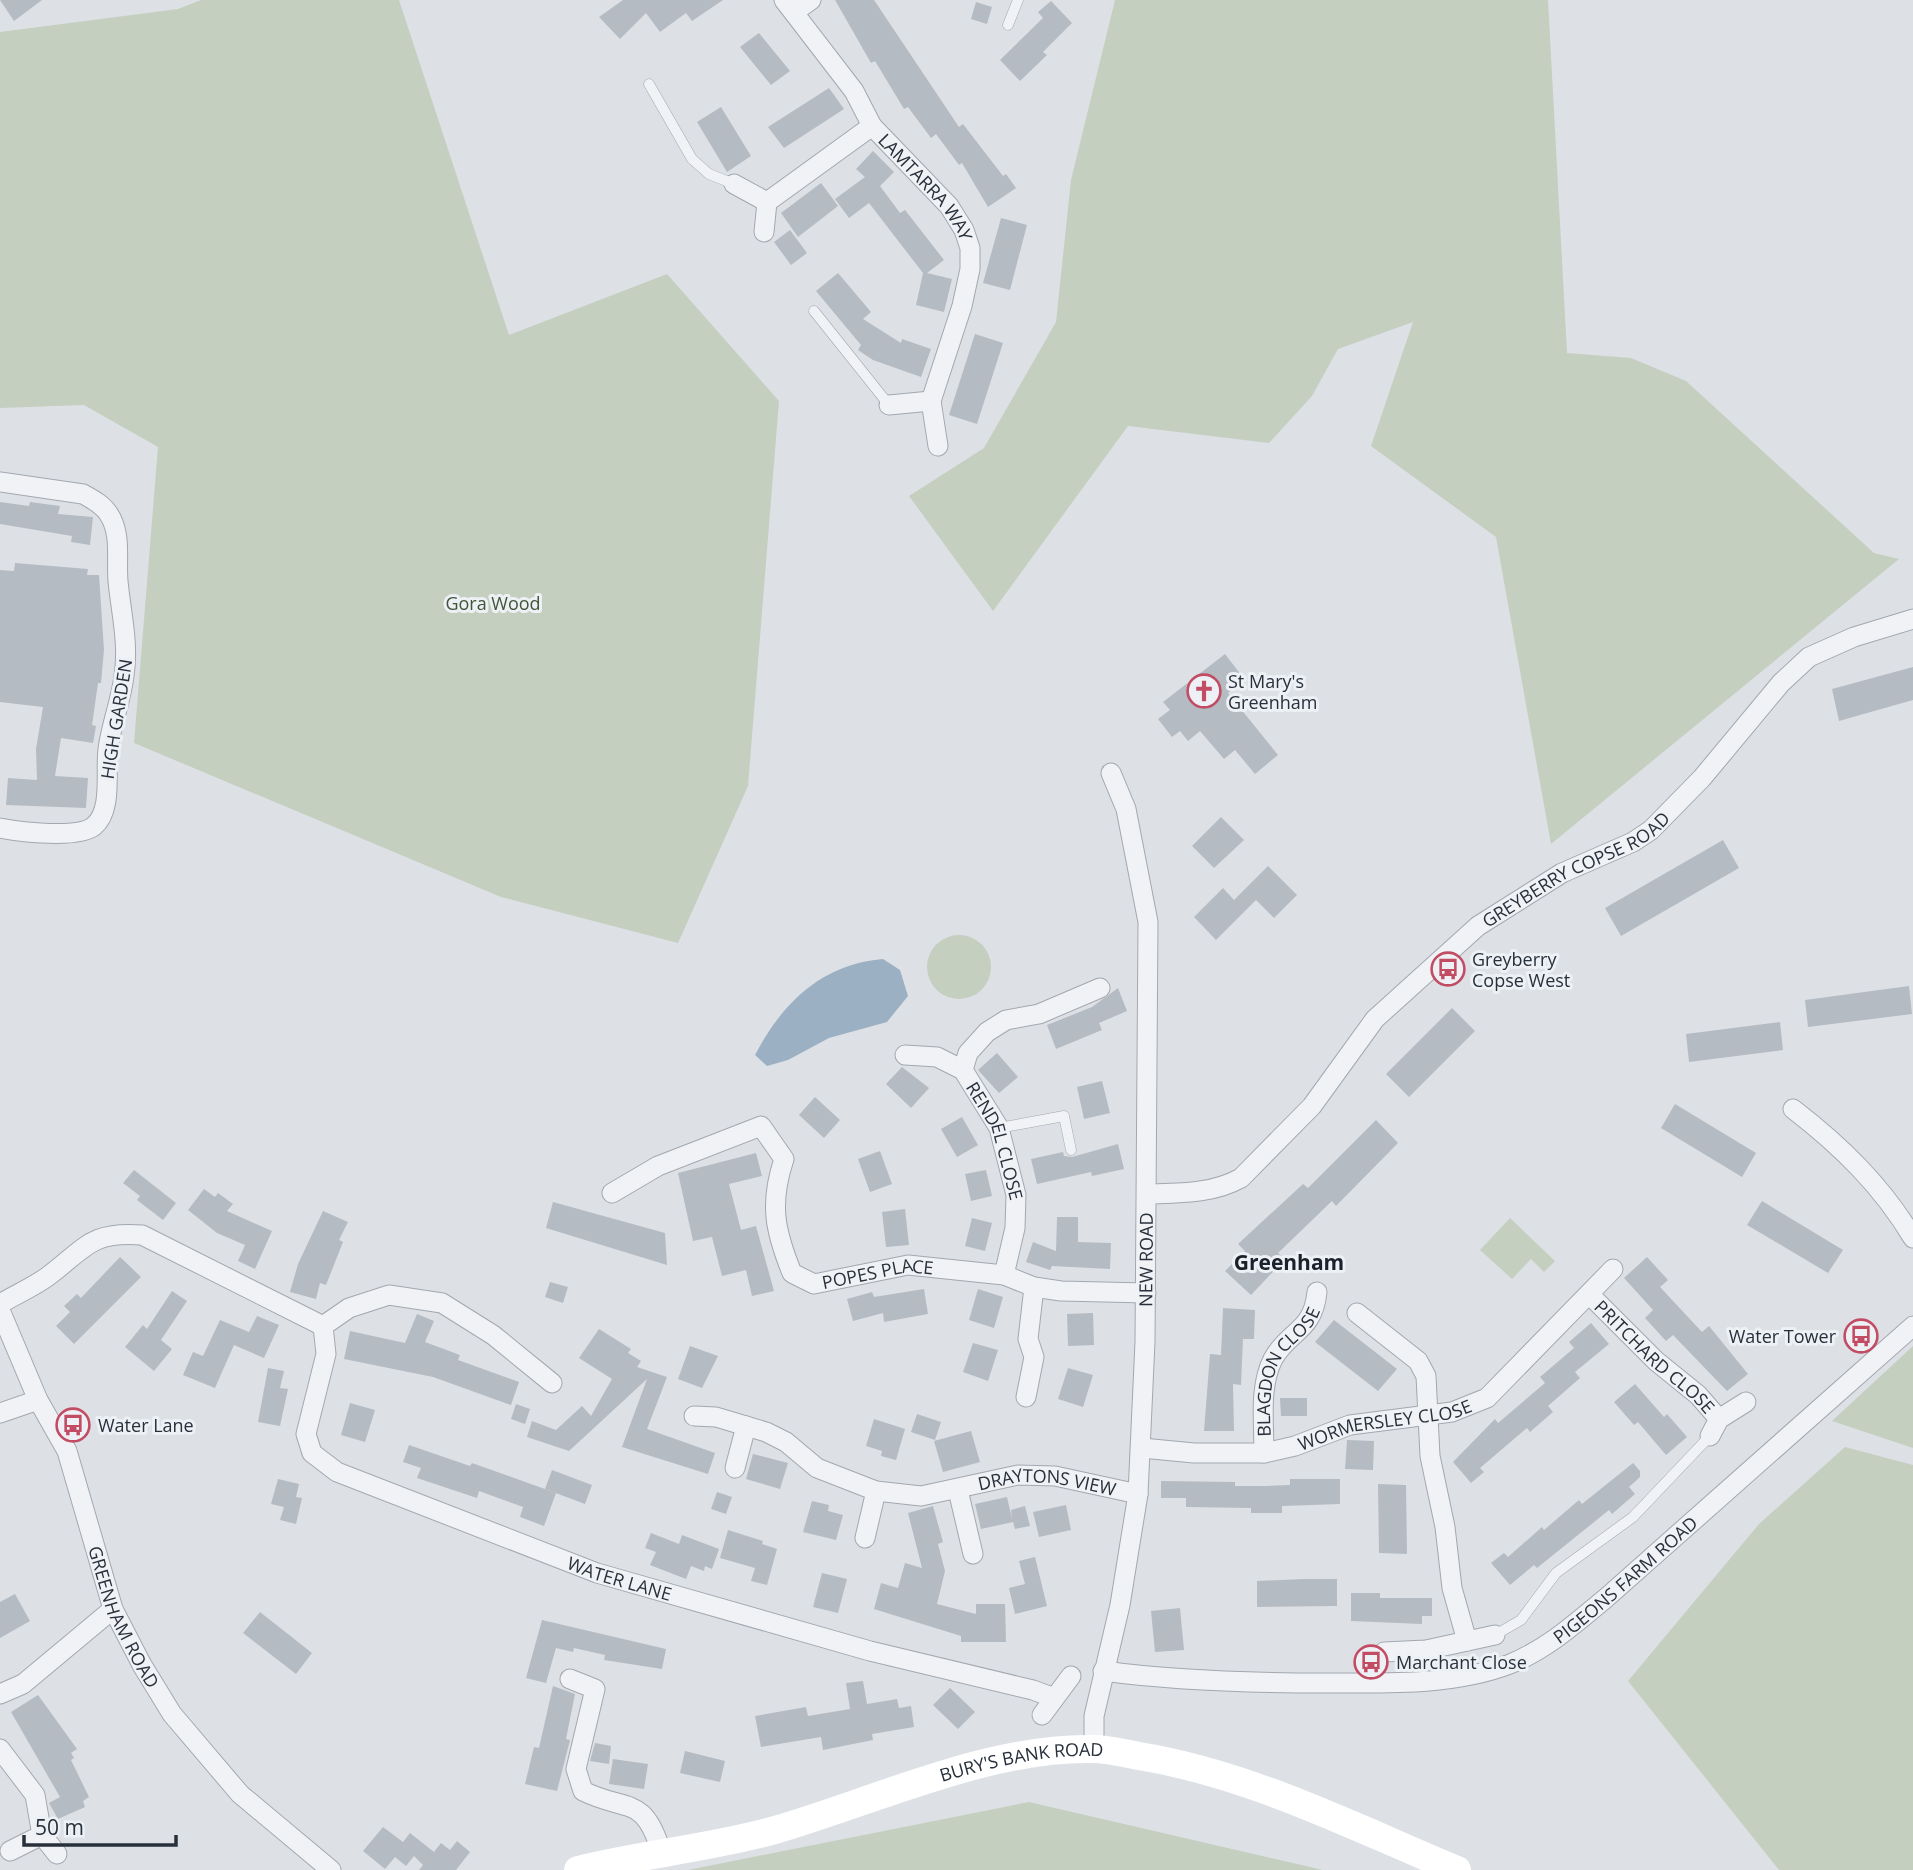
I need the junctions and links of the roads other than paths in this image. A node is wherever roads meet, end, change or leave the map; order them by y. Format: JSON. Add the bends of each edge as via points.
{"nodes":[{"id":1,"x":811,"y":0,"type":"edge"},
{"id":2,"x":1018,"y":0,"type":"edge"},
{"id":3,"x":789,"y":6,"type":"edge"},
{"id":4,"x":1008,"y":26,"type":"dead end"},
{"id":5,"x":649,"y":84,"type":"dead end"},
{"id":6,"x":872,"y":126,"type":"junction"},
{"id":7,"x":734,"y":184,"type":"joint"},
{"id":8,"x":766,"y":202,"type":"junction"},
{"id":9,"x":764,"y":232,"type":"dead end"},
{"id":10,"x":814,"y":311,"type":"dead end"},
{"id":11,"x":931,"y":401,"type":"junction"},
{"id":12,"x":889,"y":405,"type":"joint"},
{"id":13,"x":938,"y":446,"type":"dead end"},
{"id":14,"x":0,"y":482,"type":"edge"},
{"id":15,"x":1913,"y":619,"type":"edge"},
{"id":16,"x":1111,"y":773,"type":"dead end"},
{"id":17,"x":0,"y":828,"type":"edge"},
{"id":18,"x":1100,"y":988,"type":"dead end"},
{"id":19,"x":905,"y":1055,"type":"dead end"},
{"id":20,"x":962,"y":1070,"type":"junction"},
{"id":21,"x":1793,"y":1109,"type":"dead end"},
{"id":22,"x":999,"y":1128,"type":"junction"},
{"id":23,"x":1071,"y":1150,"type":"dead end"},
{"id":24,"x":612,"y":1193,"type":"dead end"},
{"id":25,"x":1148,"y":1194,"type":"junction"},
{"id":26,"x":1913,"y":1238,"type":"edge"},
{"id":27,"x":1613,"y":1269,"type":"dead end"},
{"id":28,"x":1004,"y":1275,"type":"junction"},
{"id":29,"x":1034,"y":1287,"type":"junction"},
{"id":30,"x":1317,"y":1292,"type":"dead end"},
{"id":31,"x":1146,"y":1293,"type":"junction"},
{"id":32,"x":1589,"y":1294,"type":"junction"},
{"id":33,"x":0,"y":1304,"type":"edge"},
{"id":34,"x":0,"y":1310,"type":"edge"},
{"id":35,"x":1357,"y":1312,"type":"dead end"},
{"id":36,"x":323,"y":1326,"type":"junction"},
{"id":37,"x":1913,"y":1326,"type":"edge"},
{"id":38,"x":552,"y":1383,"type":"dead end"},
{"id":39,"x":1026,"y":1397,"type":"dead end"},
{"id":40,"x":38,"y":1400,"type":"junction"},
{"id":41,"x":1746,"y":1402,"type":"dead end"},
{"id":42,"x":0,"y":1413,"type":"edge"},
{"id":43,"x":694,"y":1416,"type":"dead end"},
{"id":44,"x":1427,"y":1416,"type":"junction"},
{"id":45,"x":747,"y":1426,"type":"junction"},
{"id":46,"x":1714,"y":1428,"type":"junction"},
{"id":47,"x":1142,"y":1448,"type":"junction"},
{"id":48,"x":1264,"y":1452,"type":"junction"},
{"id":49,"x":735,"y":1468,"type":"dead end"},
{"id":50,"x":958,"y":1490,"type":"junction"},
{"id":51,"x":876,"y":1491,"type":"junction"},
{"id":52,"x":1139,"y":1494,"type":"junction"},
{"id":53,"x":865,"y":1538,"type":"dead end"},
{"id":54,"x":973,"y":1554,"type":"dead end"},
{"id":55,"x":113,"y":1609,"type":"junction"},
{"id":56,"x":1495,"y":1635,"type":"joint"},
{"id":57,"x":1467,"y":1641,"type":"junction"},
{"id":58,"x":1384,"y":1652,"type":"dead end"},
{"id":59,"x":1103,"y":1671,"type":"junction"},
{"id":60,"x":1071,"y":1676,"type":"dead end"},
{"id":61,"x":570,"y":1679,"type":"dead end"},
{"id":62,"x":0,"y":1694,"type":"edge"},
{"id":63,"x":1054,"y":1698,"type":"junction"},
{"id":64,"x":1042,"y":1715,"type":"dead end"},
{"id":65,"x":0,"y":1749,"type":"edge"},
{"id":66,"x":1094,"y":1749,"type":"junction"},
{"id":67,"x":42,"y":1835,"type":"junction"},
{"id":68,"x":10,"y":1851,"type":"dead end"},
{"id":69,"x":661,"y":1852,"type":"junction"},
{"id":70,"x":57,"y":1854,"type":"dead end"},
{"id":71,"x":331,"y":1870,"type":"edge"},
{"id":72,"x":578,"y":1870,"type":"edge"},
{"id":73,"x":1457,"y":1870,"type":"edge"}],
"edges":[{"from":1,"to":3,"type":"street"},
{"from":2,"to":4,"type":"lane"},
{"from":3,"to":6,"type":"street","name":"LAMTARRA WAY","via":[[854,91]]},
{"from":5,"to":7,"type":"lane","via":[[692,159],[709,174]]},
{"from":6,"to":8,"type":"street"},
{"from":6,"to":11,"type":"street","name":"LAMTARRA WAY","via":[[949,206],[970,248],[962,306]]},
{"from":7,"to":8,"type":"street"},
{"from":8,"to":9,"type":"street"},
{"from":10,"to":12,"type":"lane"},
{"from":11,"to":12,"type":"street"},
{"from":11,"to":13,"type":"street","name":"LAMTARRA WAY"},
{"from":14,"to":17,"type":"street","name":"HIGH GARDEN","via":[[83,494],[109,514],[117,537],[126,653],[109,744],[102,818],[79,833]]},
{"from":15,"to":25,"type":"street","name":"GREYBERRY COPSE ROAD","via":[[1853,637],[1809,657],[1651,830],[1551,879],[1478,926],[1375,1019],[1311,1106],[1241,1178],[1203,1192]]},
{"from":16,"to":25,"type":"street","name":"NEW ROAD","via":[[1126,810],[1148,922]]},
{"from":18,"to":20,"type":"street","via":[[1039,1014],[1006,1020],[968,1053]]},
{"from":19,"to":20,"type":"street","name":"RENDEL CLOSE","via":[[937,1057]]},
{"from":20,"to":22,"type":"street","name":"RENDEL CLOSE"},
{"from":21,"to":26,"type":"street","via":[[1857,1164]]},
{"from":22,"to":23,"type":"lane","via":[[1064,1116]]},
{"from":22,"to":28,"type":"street","name":"RENDEL CLOSE","via":[[1016,1195],[1015,1228]]},
{"from":24,"to":28,"type":"street","name":"POPES PLACE","via":[[658,1166],[761,1126],[784,1159],[775,1187],[776,1235],[793,1273],[814,1284],[908,1265]]},
{"from":25,"to":31,"type":"street","name":"NEW ROAD"},
{"from":27,"to":32,"type":"street","name":"WORMERSLEY CLOSE"},
{"from":28,"to":29,"type":"street","name":"POPES PLACE"},
{"from":29,"to":31,"type":"street","name":"POPES PLACE"},
{"from":29,"to":39,"type":"street","via":[[1028,1339],[1034,1357]]},
{"from":30,"to":48,"type":"street","name":"BLAGDON CLOSE","via":[[1315,1312],[1273,1359],[1264,1393]]},
{"from":31,"to":47,"type":"street","name":"NEW ROAD"},
{"from":32,"to":44,"type":"street","name":"WORMERSLEY CLOSE","via":[[1487,1398]]},
{"from":32,"to":46,"type":"street","name":"PRITCHARD CLOSE","via":[[1656,1362],[1698,1395]]},
{"from":33,"to":36,"type":"street","via":[[45,1278],[94,1239],[115,1233],[142,1235]]},
{"from":34,"to":40,"type":"street","name":"GREENHAM ROAD"},
{"from":35,"to":44,"type":"street","via":[[1419,1361],[1426,1376]]},
{"from":36,"to":38,"type":"street","via":[[349,1308],[389,1295],[442,1303],[493,1335]]},
{"from":36,"to":63,"type":"street","name":"WATER LANE","via":[[326,1354],[306,1434],[312,1453],[337,1472],[597,1573]]},
{"from":37,"to":59,"type":"street","name":"PIGEONS FARM ROAD","via":[[1606,1598],[1559,1637],[1507,1665],[1470,1675],[1371,1683],[1156,1679]]},
{"from":40,"to":42,"type":"street"},
{"from":40,"to":55,"type":"street","name":"GREENHAM ROAD","via":[[67,1451]]},
{"from":41,"to":46,"type":"street","name":"PRITCHARD CLOSE"},
{"from":43,"to":45,"type":"street","name":"DRAYTONS VIEW"},
{"from":44,"to":48,"type":"street","name":"WORMERSLEY CLOSE","via":[[1350,1425],[1295,1446]]},
{"from":44,"to":57,"type":"street","via":[[1452,1588]]},
{"from":45,"to":49,"type":"street"},
{"from":45,"to":51,"type":"street","name":"DRAYTONS VIEW","via":[[786,1442],[817,1468]]},
{"from":46,"to":56,"type":"lane","via":[[1633,1517],[1556,1573],[1521,1620]]},
{"from":47,"to":48,"type":"street","name":"WORMERSLEY CLOSE"},
{"from":47,"to":52,"type":"street","name":"NEW ROAD"},
{"from":50,"to":51,"type":"street","name":"DRAYTONS VIEW","via":[[921,1496]]},
{"from":50,"to":52,"type":"street","name":"DRAYTONS VIEW","via":[[1018,1475],[1055,1476]]},
{"from":50,"to":54,"type":"street","name":"DRAYTONS VIEW"},
{"from":51,"to":53,"type":"street"},
{"from":52,"to":59,"type":"street","name":"NEW ROAD","via":[[1120,1605]]},
{"from":55,"to":62,"type":"street","via":[[23,1684]]},
{"from":55,"to":71,"type":"street","name":"GREENHAM ROAD","via":[[172,1714],[203,1752],[240,1794]]},
{"from":56,"to":57,"type":"street"},
{"from":57,"to":58,"type":"street","via":[[1426,1650]]},
{"from":59,"to":66,"type":"street","name":"NEW ROAD","via":[[1094,1716]]},
{"from":60,"to":63,"type":"street"},
{"from":61,"to":69,"type":"street","via":[[595,1689],[576,1769],[583,1791],[646,1815]]},
{"from":63,"to":64,"type":"street"},
{"from":65,"to":67,"type":"street","via":[[35,1795]]},
{"from":66,"to":69,"type":"street","name":"BURY'S BANK ROAD","via":[[985,1765],[750,1837]]},
{"from":66,"to":73,"type":"street","name":"BURY'S BANK ROAD","via":[[1178,1762],[1258,1788]]},
{"from":67,"to":68,"type":"street"},
{"from":67,"to":70,"type":"street"},
{"from":69,"to":72,"type":"street","name":"BURY'S BANK ROAD"}]}
